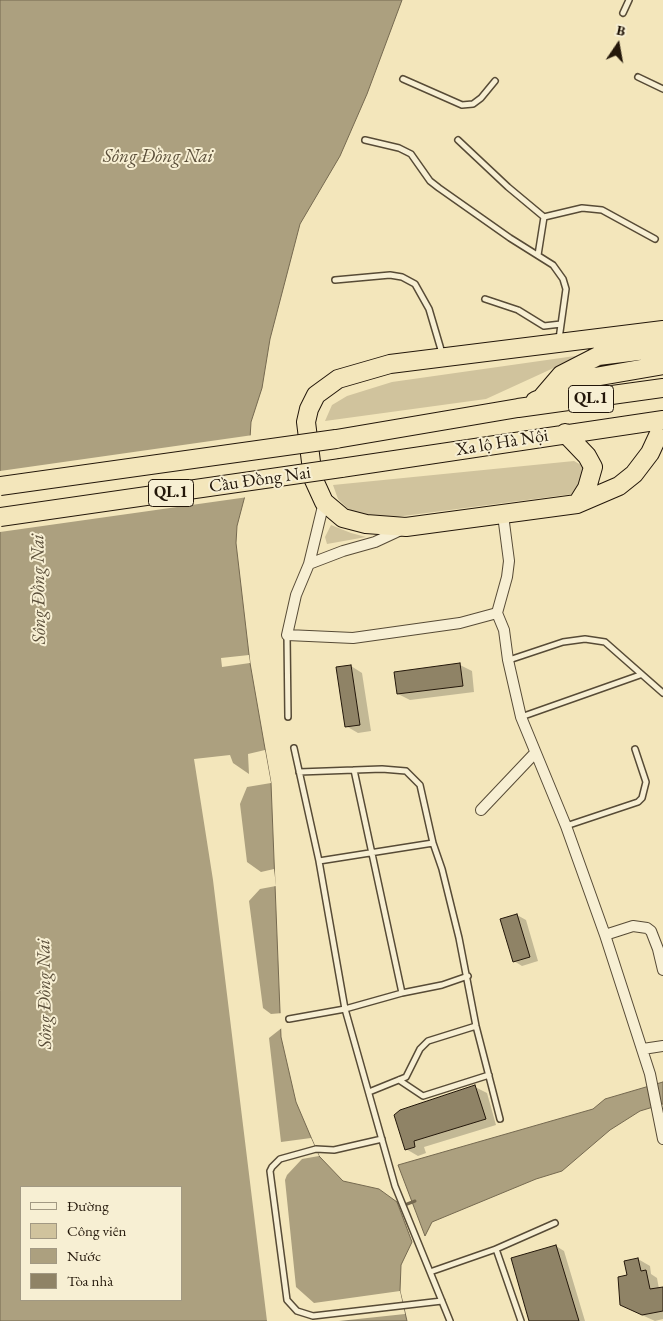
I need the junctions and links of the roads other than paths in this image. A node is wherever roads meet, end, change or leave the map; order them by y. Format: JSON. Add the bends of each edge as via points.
{"nodes":[{"id":1,"x":629,"y":0,"type":"edge"},
{"id":2,"x":623,"y":13,"type":"dead end"},
{"id":3,"x":638,"y":77,"type":"dead end"},
{"id":4,"x":403,"y":79,"type":"dead end"},
{"id":5,"x":496,"y":81,"type":"dead end"},
{"id":6,"x":663,"y":89,"type":"edge"},
{"id":7,"x":365,"y":140,"type":"dead end"},
{"id":8,"x":458,"y":140,"type":"dead end"},
{"id":9,"x":544,"y":217,"type":"junction"},
{"id":10,"x":655,"y":239,"type":"dead end"},
{"id":11,"x":538,"y":255,"type":"junction"},
{"id":12,"x":335,"y":280,"type":"dead end"},
{"id":13,"x":485,"y":299,"type":"dead end"},
{"id":14,"x":561,"y":324,"type":"junction"},
{"id":15,"x":663,"y":330,"type":"edge"},
{"id":16,"x":559,"y":342,"type":"junction"},
{"id":17,"x":663,"y":348,"type":"edge"},
{"id":18,"x":443,"y":356,"type":"junction"},
{"id":19,"x":663,"y":365,"type":"edge"},
{"id":20,"x":663,"y":388,"type":"edge"},
{"id":21,"x":541,"y":398,"type":"junction"},
{"id":22,"x":518,"y":408,"type":"junction"},
{"id":23,"x":663,"y":420,"type":"edge"},
{"id":24,"x":663,"y":425,"type":"edge"},
{"id":25,"x":566,"y":433,"type":"junction"},
{"id":26,"x":336,"y":439,"type":"joint"},
{"id":27,"x":341,"y":468,"type":"joint"},
{"id":28,"x":0,"y":486,"type":"edge"},
{"id":29,"x":324,"y":502,"type":"junction"},
{"id":30,"x":577,"y":504,"type":"junction"},
{"id":31,"x":503,"y":515,"type":"junction"},
{"id":32,"x":0,"y":517,"type":"edge"},
{"id":33,"x":406,"y":527,"type":"junction"},
{"id":34,"x":308,"y":564,"type":"junction"},
{"id":35,"x":497,"y":613,"type":"junction"},
{"id":36,"x":287,"y":635,"type":"junction"},
{"id":37,"x":508,"y":660,"type":"junction"},
{"id":38,"x":640,"y":675,"type":"junction"},
{"id":39,"x":663,"y":694,"type":"edge"},
{"id":40,"x":288,"y":717,"type":"dead end"},
{"id":41,"x":522,"y":717,"type":"junction"},
{"id":42,"x":294,"y":748,"type":"dead end"},
{"id":43,"x":635,"y":749,"type":"dead end"},
{"id":44,"x":535,"y":753,"type":"junction"},
{"id":45,"x":354,"y":770,"type":"junction"},
{"id":46,"x":299,"y":772,"type":"junction"},
{"id":47,"x":481,"y":810,"type":"dead end"},
{"id":48,"x":566,"y":826,"type":"junction"},
{"id":49,"x":433,"y":842,"type":"junction"},
{"id":50,"x":372,"y":852,"type":"junction"},
{"id":51,"x":318,"y":861,"type":"junction"},
{"id":52,"x":605,"y":934,"type":"junction"},
{"id":53,"x":663,"y":970,"type":"edge"},
{"id":54,"x":468,"y":976,"type":"junction"},
{"id":55,"x":402,"y":993,"type":"junction"},
{"id":56,"x":345,"y":1009,"type":"junction"},
{"id":57,"x":289,"y":1019,"type":"dead end"},
{"id":58,"x":476,"y":1026,"type":"junction"},
{"id":59,"x":663,"y":1046,"type":"edge"},
{"id":60,"x":643,"y":1049,"type":"junction"},
{"id":61,"x":488,"y":1075,"type":"junction"},
{"id":62,"x":399,"y":1080,"type":"junction"},
{"id":63,"x":369,"y":1092,"type":"junction"},
{"id":64,"x":500,"y":1119,"type":"dead end"},
{"id":65,"x":663,"y":1138,"type":"edge"},
{"id":66,"x":382,"y":1139,"type":"junction"},
{"id":67,"x":555,"y":1223,"type":"dead end"},
{"id":68,"x":496,"y":1249,"type":"junction"},
{"id":69,"x":430,"y":1272,"type":"junction"},
{"id":70,"x":442,"y":1301,"type":"junction"},
{"id":71,"x":450,"y":1321,"type":"edge"},
{"id":72,"x":521,"y":1321,"type":"edge"}],
"edges":[{"from":1,"to":2,"type":"lane"},
{"from":3,"to":6,"type":"lane"},
{"from":4,"to":5,"type":"lane","via":[[462,105],[473,104]]},
{"from":7,"to":11,"type":"lane","via":[[411,154],[430,181]]},
{"from":8,"to":9,"type":"lane"},
{"from":9,"to":10,"type":"lane","via":[[582,208],[602,210]]},
{"from":9,"to":11,"type":"lane"},
{"from":11,"to":14,"type":"lane","via":[[553,265],[566,289]]},
{"from":12,"to":18,"type":"lane","via":[[390,275],[415,284],[429,309]]},
{"from":13,"to":14,"type":"lane","via":[[518,310],[544,326]]},
{"from":14,"to":16,"type":"lane"},
{"from":15,"to":16,"type":"highway"},
{"from":16,"to":18,"type":"highway"},
{"from":17,"to":21,"type":"highway","name":"Xa lộ Hà Nội","number":"QL.1","via":[[598,356],[561,375]]},
{"from":18,"to":29,"type":"highway","via":[[390,364],[338,379],[316,395],[306,422],[313,478]]},
{"from":19,"to":21,"type":"highway","name":"Xa lộ Hà Nội","number":"QL.1","via":[[589,378]]},
{"from":20,"to":22,"type":"highway","name":"Xa lộ Hà Nội","number":"QL.1"},
{"from":21,"to":22,"type":"highway","name":"Xa lộ Hà Nội","number":"QL.1"},
{"from":22,"to":26,"type":"highway","name":"Xa lộ Hà Nội","number":"QL.1"},
{"from":23,"to":25,"type":"highway","name":"Xa lộ Hà Nội","number":"QL.1"},
{"from":24,"to":30,"type":"highway","via":[[650,453],[634,474],[619,486]]},
{"from":25,"to":27,"type":"highway","name":"Xa lộ Hà Nội","number":"QL.1"},
{"from":25,"to":30,"type":"highway","via":[[593,467],[587,488]]},
{"from":26,"to":28,"type":"highway","name":"Cầu Đồng Nai","number":"QL.1","bridge":true},
{"from":27,"to":32,"type":"highway","name":"Cầu Đồng Nai","number":"QL.1","bridge":true},
{"from":29,"to":33,"type":"highway","via":[[343,518],[366,524]]},
{"from":29,"to":34,"type":"street"},
{"from":30,"to":31,"type":"highway"},
{"from":31,"to":33,"type":"highway"},
{"from":31,"to":35,"type":"street","via":[[509,561]]},
{"from":33,"to":34,"type":"street","via":[[375,542]]},
{"from":34,"to":36,"type":"street","via":[[296,595]]},
{"from":35,"to":36,"type":"street","via":[[460,622],[353,638]]},
{"from":35,"to":37,"type":"street","via":[[504,630]]},
{"from":36,"to":40,"type":"lane"},
{"from":37,"to":38,"type":"lane","via":[[563,642],[585,639],[606,642]]},
{"from":37,"to":41,"type":"street"},
{"from":38,"to":39,"type":"lane"},
{"from":38,"to":41,"type":"lane"},
{"from":41,"to":44,"type":"street"},
{"from":42,"to":46,"type":"lane"},
{"from":43,"to":48,"type":"lane","via":[[646,782],[642,798]]},
{"from":44,"to":47,"type":"street"},
{"from":44,"to":48,"type":"street"},
{"from":45,"to":46,"type":"lane"},
{"from":45,"to":49,"type":"lane","via":[[406,771],[420,785]]},
{"from":45,"to":50,"type":"lane"},
{"from":46,"to":51,"type":"lane"},
{"from":48,"to":52,"type":"street"},
{"from":49,"to":50,"type":"lane"},
{"from":49,"to":54,"type":"lane"},
{"from":50,"to":51,"type":"lane"},
{"from":50,"to":55,"type":"lane"},
{"from":51,"to":56,"type":"lane"},
{"from":52,"to":53,"type":"street","via":[[633,926],[647,928],[658,948]]},
{"from":52,"to":60,"type":"street"},
{"from":54,"to":55,"type":"lane"},
{"from":54,"to":58,"type":"lane"},
{"from":55,"to":56,"type":"lane"},
{"from":56,"to":57,"type":"lane"},
{"from":56,"to":63,"type":"lane"},
{"from":58,"to":61,"type":"lane"},
{"from":58,"to":62,"type":"lane","via":[[428,1041],[406,1077]]},
{"from":59,"to":60,"type":"street"},
{"from":60,"to":65,"type":"street"},
{"from":61,"to":62,"type":"lane","via":[[423,1096]]},
{"from":61,"to":64,"type":"lane"},
{"from":62,"to":63,"type":"lane"},
{"from":63,"to":66,"type":"lane"},
{"from":66,"to":69,"type":"lane","via":[[396,1186]]},
{"from":66,"to":70,"type":"lane","via":[[334,1150],[316,1149],[280,1159],[272,1167],[270,1172],[287,1300],[297,1311],[313,1316]]},
{"from":67,"to":68,"type":"lane"},
{"from":68,"to":69,"type":"lane"},
{"from":68,"to":72,"type":"lane"},
{"from":69,"to":70,"type":"lane"},
{"from":70,"to":71,"type":"lane"}]}
